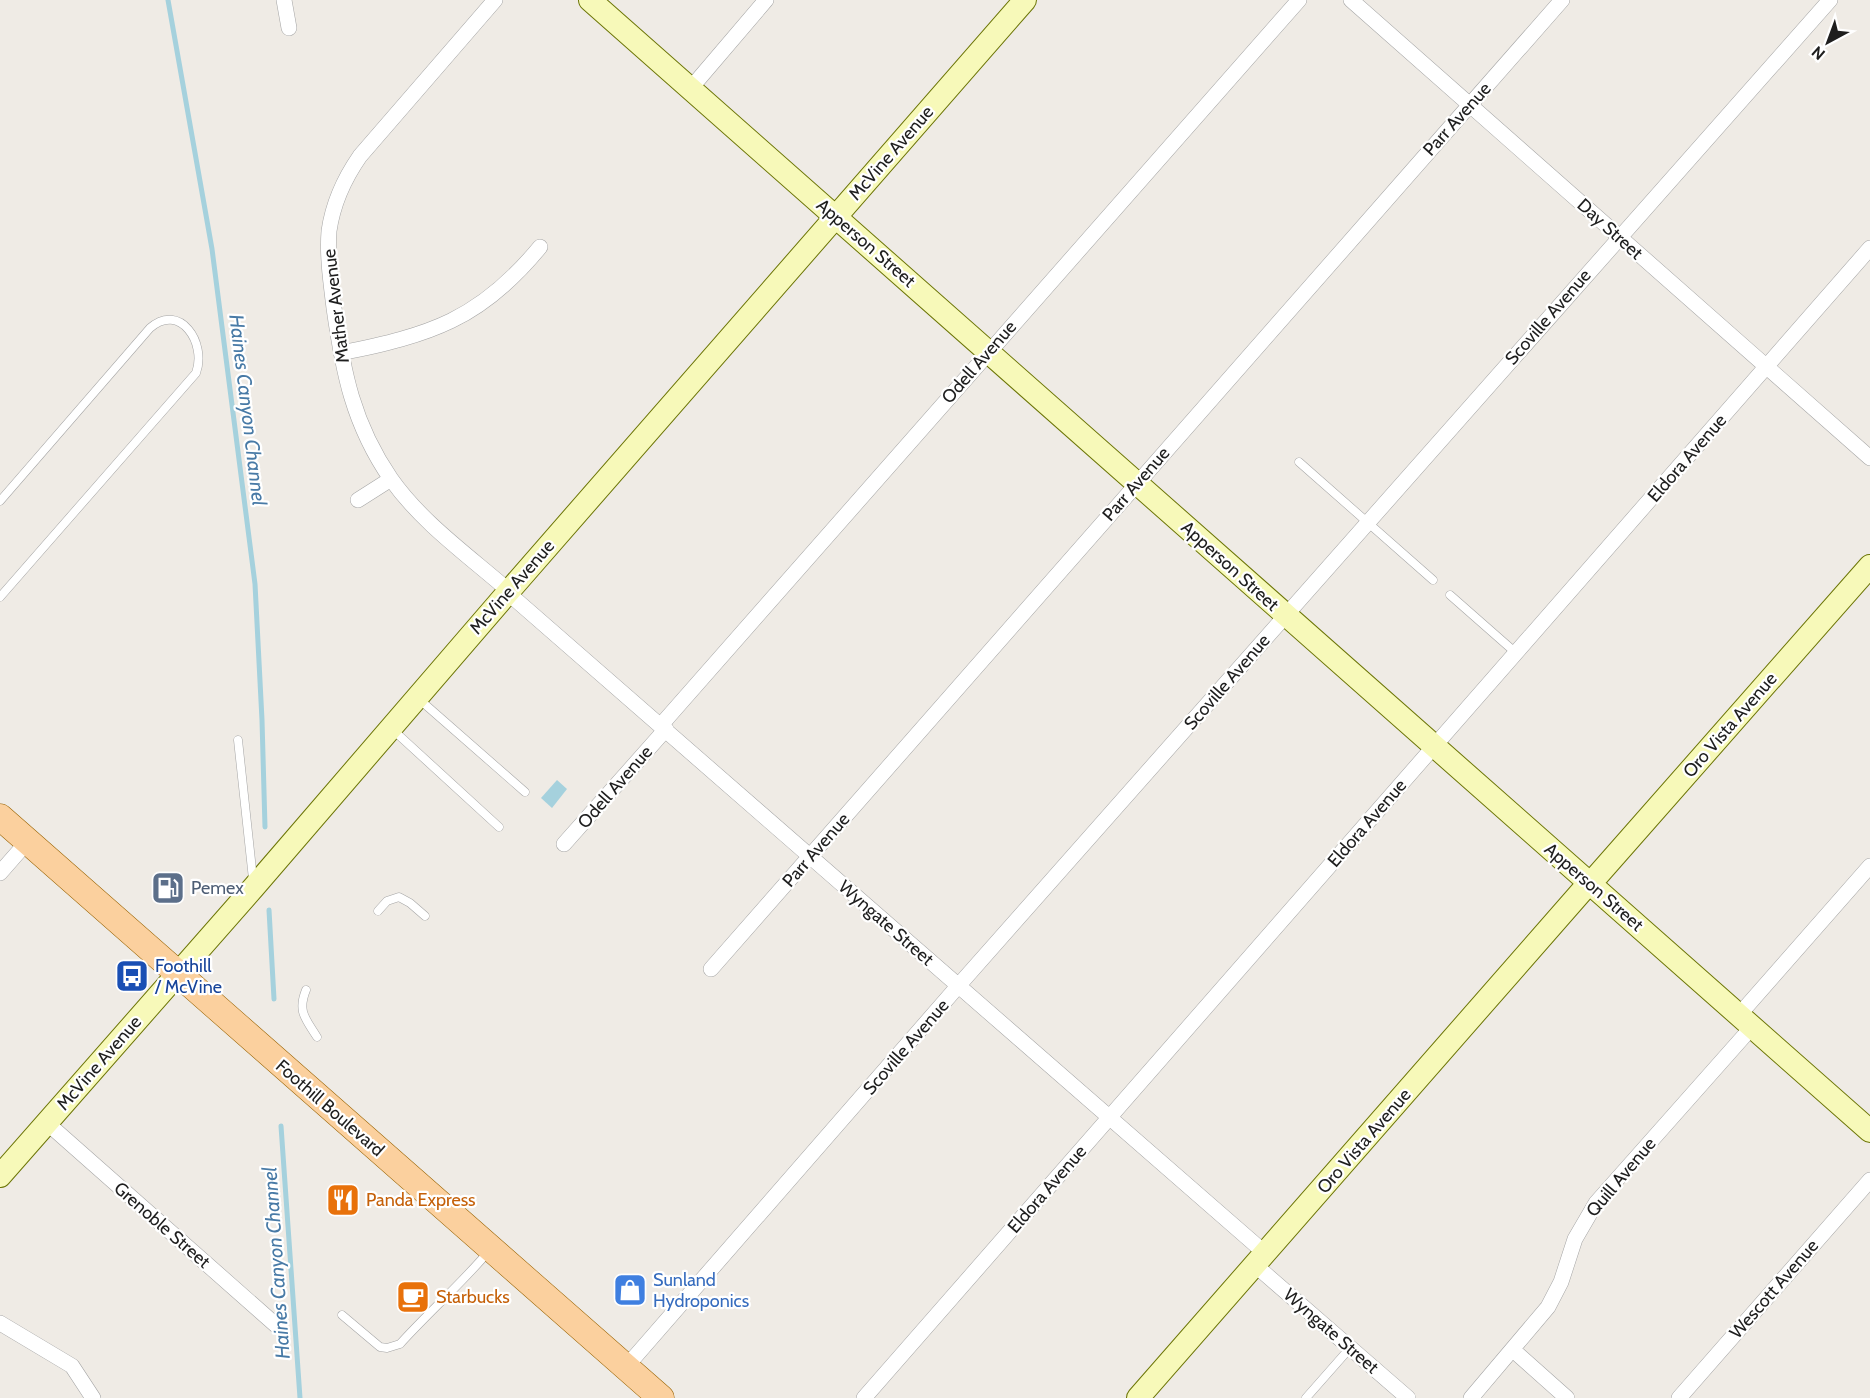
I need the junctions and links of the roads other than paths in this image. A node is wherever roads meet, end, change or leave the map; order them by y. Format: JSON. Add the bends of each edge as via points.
{"nodes":[{"id":1,"x":284,"y":0,"type":"edge"},
{"id":2,"x":495,"y":0,"type":"edge"},
{"id":3,"x":590,"y":0,"type":"edge"},
{"id":4,"x":766,"y":0,"type":"edge"},
{"id":5,"x":1025,"y":0,"type":"edge"},
{"id":6,"x":1299,"y":0,"type":"edge"},
{"id":7,"x":1351,"y":0,"type":"edge"},
{"id":8,"x":1562,"y":0,"type":"edge"},
{"id":9,"x":1830,"y":0,"type":"edge"},
{"id":10,"x":289,"y":28,"type":"dead end"},
{"id":11,"x":691,"y":88,"type":"junction"},
{"id":12,"x":1469,"y":105,"type":"junction"},
{"id":13,"x":835,"y":216,"type":"junction"},
{"id":14,"x":1619,"y":237,"type":"junction"},
{"id":15,"x":540,"y":247,"type":"dead end"},
{"id":16,"x":1870,"y":248,"type":"edge"},
{"id":17,"x":989,"y":351,"type":"junction"},
{"id":18,"x":341,"y":353,"type":"junction"},
{"id":19,"x":1767,"y":367,"type":"junction"},
{"id":20,"x":1870,"y":458,"type":"edge"},
{"id":21,"x":1299,"y":462,"type":"dead end"},
{"id":22,"x":391,"y":479,"type":"junction"},
{"id":23,"x":1137,"y":483,"type":"junction"},
{"id":24,"x":358,"y":500,"type":"dead end"},
{"id":25,"x":0,"y":501,"type":"edge"},
{"id":26,"x":1367,"y":522,"type":"junction"},
{"id":27,"x":1870,"y":566,"type":"edge"},
{"id":28,"x":1433,"y":580,"type":"dead end"},
{"id":29,"x":508,"y":592,"type":"junction"},
{"id":30,"x":1450,"y":595,"type":"dead end"},
{"id":31,"x":0,"y":597,"type":"edge"},
{"id":32,"x":1286,"y":615,"type":"junction"},
{"id":33,"x":1516,"y":653,"type":"junction"},
{"id":34,"x":417,"y":697,"type":"junction"},
{"id":35,"x":664,"y":727,"type":"junction"},
{"id":36,"x":391,"y":728,"type":"junction"},
{"id":37,"x":238,"y":740,"type":"dead end"},
{"id":38,"x":1435,"y":747,"type":"junction"},
{"id":39,"x":525,"y":792,"type":"dead end"},
{"id":40,"x":0,"y":817,"type":"edge"},
{"id":41,"x":499,"y":827,"type":"dead end"},
{"id":42,"x":28,"y":841,"type":"junction"},
{"id":43,"x":564,"y":844,"type":"dead end"},
{"id":44,"x":810,"y":856,"type":"junction"},
{"id":45,"x":1870,"y":866,"type":"edge"},
{"id":46,"x":0,"y":873,"type":"edge"},
{"id":47,"x":1589,"y":883,"type":"junction"},
{"id":48,"x":254,"y":886,"type":"junction"},
{"id":49,"x":378,"y":911,"type":"dead end"},
{"id":50,"x":425,"y":916,"type":"dead end"},
{"id":51,"x":711,"y":969,"type":"dead end"},
{"id":52,"x":177,"y":974,"type":"junction"},
{"id":53,"x":959,"y":986,"type":"junction"},
{"id":54,"x":306,"y":990,"type":"dead end"},
{"id":55,"x":1745,"y":1021,"type":"junction"},
{"id":56,"x":317,"y":1037,"type":"dead end"},
{"id":57,"x":1110,"y":1117,"type":"junction"},
{"id":58,"x":46,"y":1122,"type":"junction"},
{"id":59,"x":1870,"y":1131,"type":"edge"},
{"id":60,"x":0,"y":1176,"type":"edge"},
{"id":61,"x":1870,"y":1180,"type":"edge"},
{"id":62,"x":490,"y":1249,"type":"junction"},
{"id":63,"x":1260,"y":1259,"type":"junction"},
{"id":64,"x":342,"y":1315,"type":"dead end"},
{"id":65,"x":0,"y":1323,"type":"edge"},
{"id":66,"x":278,"y":1327,"type":"dead end"},
{"id":67,"x":1350,"y":1348,"type":"junction"},
{"id":68,"x":1513,"y":1350,"type":"junction"},
{"id":69,"x":626,"y":1367,"type":"junction"},
{"id":70,"x":93,"y":1398,"type":"edge"},
{"id":71,"x":661,"y":1398,"type":"edge"},
{"id":72,"x":864,"y":1398,"type":"edge"},
{"id":73,"x":1138,"y":1398,"type":"edge"},
{"id":74,"x":1306,"y":1398,"type":"edge"},
{"id":75,"x":1408,"y":1398,"type":"edge"},
{"id":76,"x":1471,"y":1398,"type":"edge"},
{"id":77,"x":1567,"y":1398,"type":"edge"},
{"id":78,"x":1679,"y":1398,"type":"edge"}],
"edges":[{"from":1,"to":10,"type":"street"},
{"from":2,"to":18,"type":"street","name":"Mather Avenue","via":[[360,156],[339,192],[328,253]]},
{"from":3,"to":11,"type":"street","name":"Apperson Street"},
{"from":4,"to":11,"type":"street"},
{"from":5,"to":13,"type":"street","name":"McVine Avenue"},
{"from":6,"to":17,"type":"street","name":"Odell Avenue"},
{"from":7,"to":12,"type":"street","name":"Day Street"},
{"from":8,"to":12,"type":"street","name":"Parr Avenue"},
{"from":9,"to":14,"type":"street","name":"Scoville Avenue"},
{"from":11,"to":13,"type":"street","name":"Apperson Street"},
{"from":12,"to":14,"type":"street","name":"Day Street"},
{"from":12,"to":23,"type":"street","name":"Parr Avenue"},
{"from":13,"to":17,"type":"street","name":"Apperson Street"},
{"from":13,"to":29,"type":"street","name":"McVine Avenue"},
{"from":14,"to":19,"type":"street","name":"Day Street"},
{"from":14,"to":26,"type":"street","name":"Scoville Avenue"},
{"from":15,"to":18,"type":"street","via":[[477,307],[417,336]]},
{"from":16,"to":19,"type":"street","name":"Eldora Avenue"},
{"from":17,"to":23,"type":"street","name":"Apperson Street"},
{"from":17,"to":35,"type":"street","name":"Odell Avenue"},
{"from":18,"to":22,"type":"street","name":"Mather Avenue","via":[[357,416]]},
{"from":19,"to":20,"type":"street","name":"Day Street"},
{"from":19,"to":33,"type":"street","name":"Eldora Avenue"},
{"from":21,"to":26,"type":"lane"},
{"from":22,"to":24,"type":"street"},
{"from":22,"to":29,"type":"street","name":"Mather Avenue","via":[[434,526]]},
{"from":23,"to":32,"type":"street","name":"Apperson Street"},
{"from":23,"to":44,"type":"street","name":"Parr Avenue"},
{"from":25,"to":31,"type":"lane","via":[[150,328],[171,319],[192,333],[198,348],[196,373]]},
{"from":26,"to":28,"type":"lane"},
{"from":26,"to":32,"type":"street","name":"Scoville Avenue"},
{"from":27,"to":47,"type":"street","name":"Oro Vista Avenue"},
{"from":29,"to":34,"type":"street","name":"McVine Avenue"},
{"from":29,"to":35,"type":"street","name":"Wyngate Street"},
{"from":30,"to":33,"type":"lane"},
{"from":32,"to":38,"type":"street","name":"Apperson Street"},
{"from":32,"to":53,"type":"street","name":"Scoville Avenue"},
{"from":33,"to":38,"type":"street","name":"Eldora Avenue"},
{"from":34,"to":36,"type":"street","name":"McVine Avenue"},
{"from":34,"to":39,"type":"lane"},
{"from":35,"to":43,"type":"street","name":"Odell Avenue"},
{"from":35,"to":44,"type":"street","name":"Wyngate Street"},
{"from":36,"to":41,"type":"lane"},
{"from":36,"to":48,"type":"street","name":"McVine Avenue"},
{"from":37,"to":48,"type":"lane"},
{"from":38,"to":47,"type":"street","name":"Apperson Street"},
{"from":38,"to":57,"type":"street","name":"Eldora Avenue"},
{"from":40,"to":42,"type":"main road","name":"Foothill Boulevard"},
{"from":42,"to":46,"type":"street"},
{"from":42,"to":52,"type":"main road","name":"Foothill Boulevard"},
{"from":44,"to":51,"type":"street","name":"Parr Avenue"},
{"from":44,"to":53,"type":"street","name":"Wyngate Street"},
{"from":45,"to":55,"type":"street","name":"Quill Avenue"},
{"from":47,"to":55,"type":"street","name":"Apperson Street"},
{"from":47,"to":63,"type":"street","name":"Oro Vista Avenue"},
{"from":48,"to":52,"type":"street","name":"McVine Avenue"},
{"from":49,"to":50,"type":"lane","via":[[387,900],[399,897]]},
{"from":52,"to":58,"type":"street","name":"McVine Avenue"},
{"from":52,"to":62,"type":"main road","name":"Foothill Boulevard"},
{"from":53,"to":57,"type":"street","name":"Wyngate Street"},
{"from":53,"to":69,"type":"street","name":"Scoville Avenue"},
{"from":54,"to":56,"type":"lane","via":[[302,1012]]},
{"from":55,"to":59,"type":"street","name":"Apperson Street"},
{"from":55,"to":68,"type":"street","name":"Quill Avenue","via":[[1596,1203],[1575,1239],[1554,1299]]},
{"from":57,"to":63,"type":"street","name":"Wyngate Street"},
{"from":57,"to":72,"type":"street","name":"Eldora Avenue"},
{"from":58,"to":60,"type":"street","name":"McVine Avenue"},
{"from":58,"to":66,"type":"street","name":"Grenoble Street"},
{"from":61,"to":78,"type":"street","name":"Wescott Avenue"},
{"from":62,"to":64,"type":"lane","via":[[400,1344],[380,1347]]},
{"from":62,"to":69,"type":"main road","name":"Foothill Boulevard"},
{"from":63,"to":67,"type":"street","name":"Wyngate Street"},
{"from":63,"to":73,"type":"street","name":"Oro Vista Avenue"},
{"from":65,"to":70,"type":"street","via":[[72,1366]]},
{"from":67,"to":74,"type":"lane"},
{"from":67,"to":75,"type":"street","name":"Wyngate Street"},
{"from":68,"to":76,"type":"street","name":"Quill Avenue"},
{"from":68,"to":77,"type":"street"},
{"from":69,"to":71,"type":"main road","name":"Foothill Boulevard"}]}
